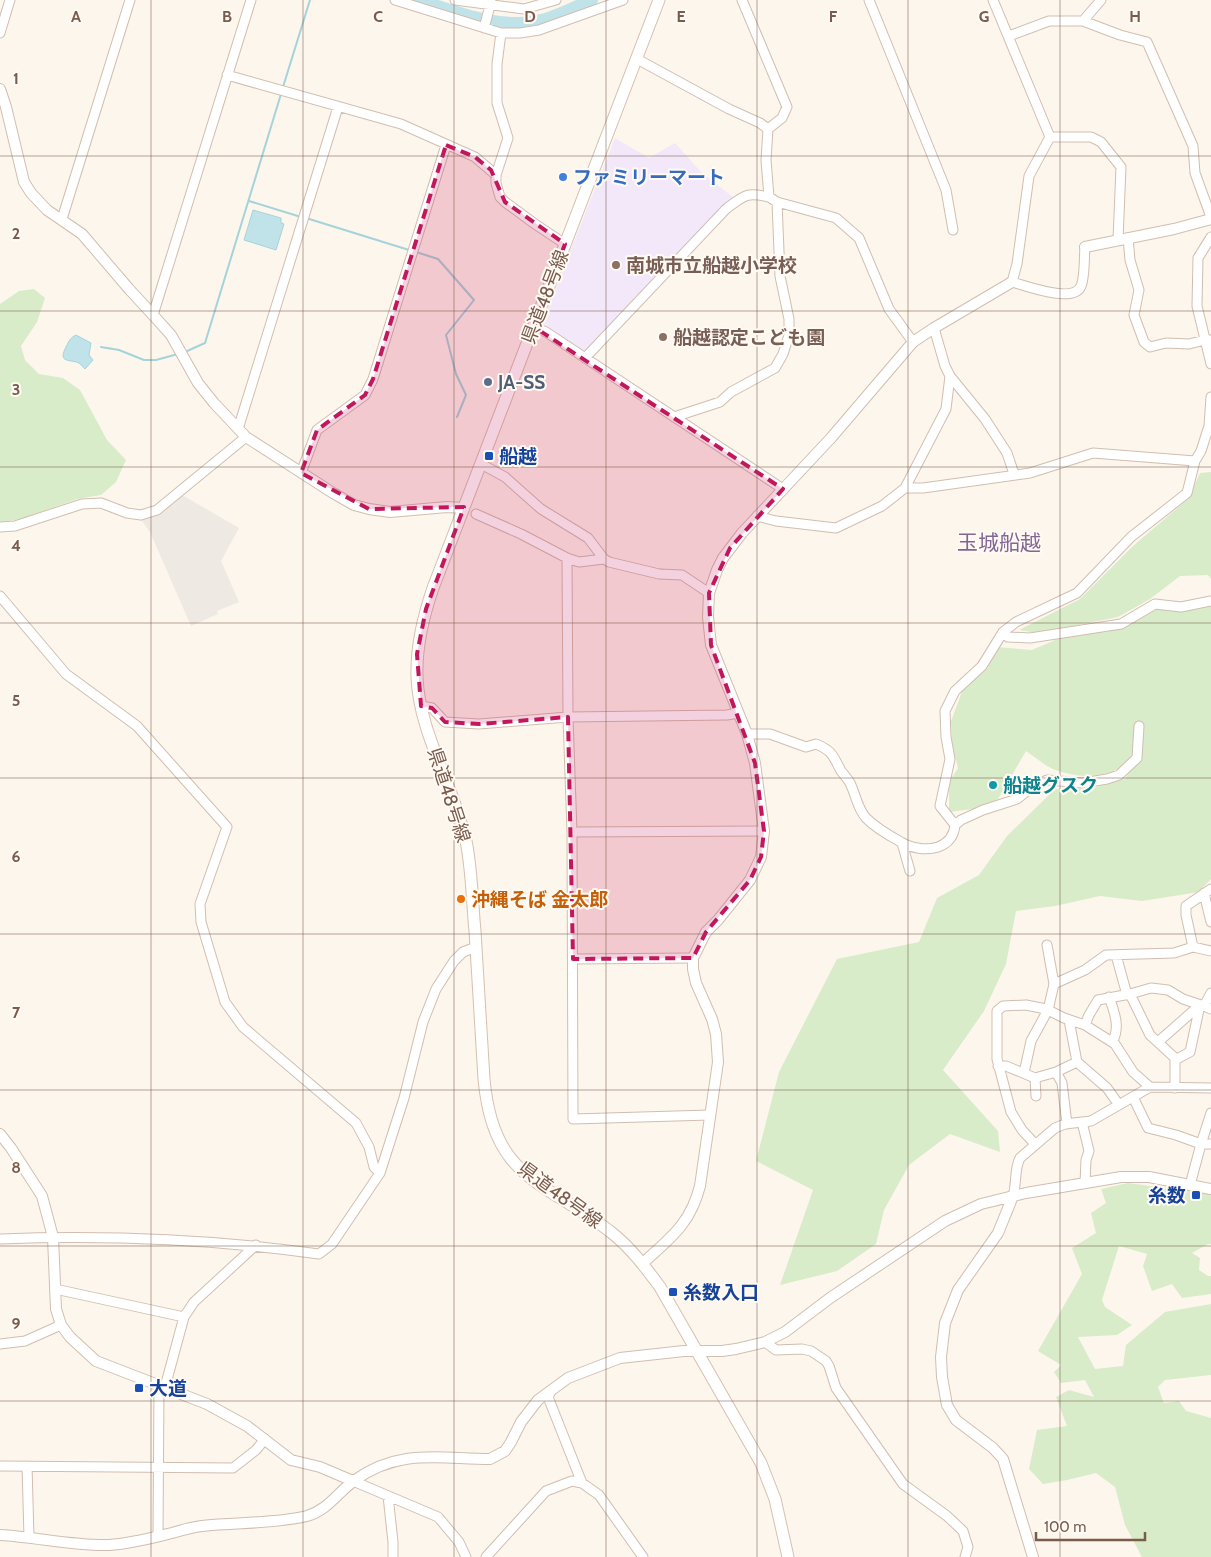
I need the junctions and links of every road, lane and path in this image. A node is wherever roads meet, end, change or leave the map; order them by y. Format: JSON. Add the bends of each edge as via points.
{"nodes":[{"id":1,"x":10,"y":0,"type":"edge"},
{"id":2,"x":130,"y":0,"type":"edge"},
{"id":3,"x":251,"y":0,"type":"edge"},
{"id":4,"x":395,"y":0,"type":"edge"},
{"id":5,"x":455,"y":0,"type":"edge"},
{"id":6,"x":556,"y":0,"type":"edge"},
{"id":7,"x":623,"y":0,"type":"edge"},
{"id":8,"x":659,"y":0,"type":"edge"},
{"id":9,"x":742,"y":0,"type":"edge"},
{"id":10,"x":868,"y":0,"type":"edge"},
{"id":11,"x":993,"y":0,"type":"edge"},
{"id":12,"x":1101,"y":0,"type":"edge"},
{"id":13,"x":491,"y":3,"type":"edge"},
{"id":14,"x":1084,"y":21,"type":"junction"},
{"id":15,"x":484,"y":28,"type":"junction"},
{"id":16,"x":0,"y":33,"type":"edge"},
{"id":17,"x":501,"y":33,"type":"junction"},
{"id":18,"x":1010,"y":36,"type":"junction"},
{"id":19,"x":636,"y":60,"type":"junction"},
{"id":20,"x":227,"y":75,"type":"junction"},
{"id":21,"x":0,"y":89,"type":"edge"},
{"id":22,"x":338,"y":107,"type":"junction"},
{"id":23,"x":768,"y":129,"type":"junction"},
{"id":24,"x":1050,"y":138,"type":"junction"},
{"id":25,"x":446,"y":145,"type":"junction"},
{"id":26,"x":496,"y":175,"type":"junction"},
{"id":27,"x":773,"y":200,"type":"junction"},
{"id":28,"x":1211,"y":218,"type":"edge"},
{"id":29,"x":62,"y":219,"type":"junction"},
{"id":30,"x":953,"y":230,"type":"dead end"},
{"id":31,"x":1211,"y":237,"type":"edge"},
{"id":32,"x":1123,"y":239,"type":"junction"},
{"id":33,"x":565,"y":244,"type":"junction"},
{"id":34,"x":1085,"y":247,"type":"joint"},
{"id":35,"x":1012,"y":282,"type":"junction"},
{"id":36,"x":153,"y":314,"type":"junction"},
{"id":37,"x":534,"y":327,"type":"junction"},
{"id":38,"x":934,"y":328,"type":"junction"},
{"id":39,"x":1208,"y":340,"type":"edge"},
{"id":40,"x":914,"y":342,"type":"junction"},
{"id":41,"x":585,"y":358,"type":"junction"},
{"id":42,"x":1211,"y":364,"type":"edge"},
{"id":43,"x":950,"y":376,"type":"junction"},
{"id":44,"x":1211,"y":396,"type":"edge"},
{"id":45,"x":674,"y":417,"type":"junction"},
{"id":46,"x":238,"y":429,"type":"junction"},
{"id":47,"x":246,"y":437,"type":"junction"},
{"id":48,"x":1195,"y":461,"type":"junction"},
{"id":49,"x":481,"y":464,"type":"junction"},
{"id":50,"x":301,"y":473,"type":"junction"},
{"id":51,"x":1014,"y":474,"type":"junction"},
{"id":52,"x":905,"y":488,"type":"junction"},
{"id":53,"x":783,"y":489,"type":"junction"},
{"id":54,"x":464,"y":508,"type":"junction"},
{"id":55,"x":476,"y":514,"type":"dead end"},
{"id":56,"x":757,"y":516,"type":"junction"},
{"id":57,"x":0,"y":527,"type":"edge"},
{"id":58,"x":568,"y":558,"type":"junction"},
{"id":59,"x":604,"y":558,"type":"junction"},
{"id":60,"x":709,"y":593,"type":"junction"},
{"id":61,"x":1,"y":601,"type":"edge"},
{"id":62,"x":1211,"y":601,"type":"edge"},
{"id":63,"x":1003,"y":632,"type":"junction"},
{"id":64,"x":421,"y":706,"type":"junction"},
{"id":65,"x":738,"y":713,"type":"junction"},
{"id":66,"x":568,"y":718,"type":"junction"},
{"id":67,"x":1139,"y":726,"type":"dead end"},
{"id":68,"x":747,"y":734,"type":"junction"},
{"id":69,"x":955,"y":825,"type":"junction"},
{"id":70,"x":764,"y":831,"type":"junction"},
{"id":71,"x":572,"y":832,"type":"junction"},
{"id":72,"x":902,"y":843,"type":"junction"},
{"id":73,"x":910,"y":871,"type":"dead end"},
{"id":74,"x":1207,"y":891,"type":"edge"},
{"id":75,"x":1211,"y":922,"type":"edge"},
{"id":76,"x":1047,"y":945,"type":"dead end"},
{"id":77,"x":476,"y":947,"type":"junction"},
{"id":78,"x":1193,"y":947,"type":"junction"},
{"id":79,"x":1211,"y":951,"type":"edge"},
{"id":80,"x":1116,"y":955,"type":"junction"},
{"id":81,"x":573,"y":958,"type":"junction"},
{"id":82,"x":693,"y":958,"type":"junction"},
{"id":83,"x":1054,"y":984,"type":"junction"},
{"id":84,"x":1211,"y":993,"type":"edge"},
{"id":85,"x":1128,"y":994,"type":"junction"},
{"id":86,"x":1109,"y":997,"type":"junction"},
{"id":87,"x":1205,"y":1007,"type":"edge"},
{"id":88,"x":1048,"y":1010,"type":"junction"},
{"id":89,"x":1070,"y":1020,"type":"junction"},
{"id":90,"x":1085,"y":1025,"type":"junction"},
{"id":91,"x":1112,"y":1042,"type":"junction"},
{"id":92,"x":1158,"y":1042,"type":"junction"},
{"id":93,"x":1175,"y":1060,"type":"junction"},
{"id":94,"x":1077,"y":1062,"type":"junction"},
{"id":95,"x":998,"y":1066,"type":"junction"},
{"id":96,"x":1056,"y":1072,"type":"junction"},
{"id":97,"x":1024,"y":1073,"type":"junction"},
{"id":98,"x":1035,"y":1078,"type":"junction"},
{"id":99,"x":1150,"y":1087,"type":"junction"},
{"id":100,"x":1175,"y":1088,"type":"junction"},
{"id":101,"x":1211,"y":1088,"type":"edge"},
{"id":102,"x":1036,"y":1096,"type":"dead end"},
{"id":103,"x":1133,"y":1097,"type":"junction"},
{"id":104,"x":1119,"y":1105,"type":"junction"},
{"id":105,"x":1211,"y":1113,"type":"edge"},
{"id":106,"x":710,"y":1115,"type":"junction"},
{"id":107,"x":1082,"y":1122,"type":"junction"},
{"id":108,"x":1067,"y":1124,"type":"junction"},
{"id":109,"x":0,"y":1134,"type":"edge"},
{"id":110,"x":1036,"y":1144,"type":"junction"},
{"id":111,"x":1201,"y":1144,"type":"junction"},
{"id":112,"x":1211,"y":1144,"type":"edge"},
{"id":113,"x":380,"y":1173,"type":"junction"},
{"id":114,"x":1085,"y":1183,"type":"junction"},
{"id":115,"x":1190,"y":1186,"type":"junction"},
{"id":116,"x":1211,"y":1190,"type":"edge"},
{"id":117,"x":1013,"y":1196,"type":"junction"},
{"id":118,"x":54,"y":1237,"type":"junction"},
{"id":119,"x":0,"y":1239,"type":"edge"},
{"id":120,"x":256,"y":1245,"type":"junction"},
{"id":121,"x":642,"y":1264,"type":"junction"},
{"id":122,"x":55,"y":1289,"type":"junction"},
{"id":123,"x":184,"y":1317,"type":"junction"},
{"id":124,"x":61,"y":1325,"type":"junction"},
{"id":125,"x":765,"y":1342,"type":"junction"},
{"id":126,"x":0,"y":1344,"type":"edge"},
{"id":127,"x":697,"y":1350,"type":"junction"},
{"id":128,"x":162,"y":1386,"type":"junction"},
{"id":129,"x":551,"y":1391,"type":"junction"},
{"id":130,"x":265,"y":1439,"type":"junction"},
{"id":131,"x":0,"y":1466,"type":"edge"},
{"id":132,"x":27,"y":1466,"type":"junction"},
{"id":133,"x":158,"y":1467,"type":"junction"},
{"id":134,"x":354,"y":1481,"type":"junction"},
{"id":135,"x":582,"y":1483,"type":"junction"},
{"id":136,"x":388,"y":1496,"type":"junction"},
{"id":137,"x":0,"y":1535,"type":"edge"},
{"id":138,"x":158,"y":1536,"type":"junction"},
{"id":139,"x":29,"y":1537,"type":"junction"},
{"id":140,"x":392,"y":1557,"type":"edge"},
{"id":141,"x":466,"y":1557,"type":"edge"},
{"id":142,"x":486,"y":1557,"type":"edge"},
{"id":143,"x":644,"y":1557,"type":"edge"},
{"id":144,"x":788,"y":1557,"type":"edge"},
{"id":145,"x":965,"y":1557,"type":"edge"},
{"id":146,"x":1032,"y":1557,"type":"edge"}],
"edges":[{"from":1,"to":16,"type":"street"},
{"from":2,"to":29,"type":"street"},
{"from":3,"to":20,"type":"street"},
{"from":4,"to":15,"type":"street"},
{"from":5,"to":13,"type":"street"},
{"from":6,"to":13,"type":"street","via":[[524,9]]},
{"from":7,"to":17,"type":"street","via":[[539,30]]},
{"from":8,"to":19,"type":"main road","name":"県道48号線"},
{"from":9,"to":23,"type":"street","via":[[787,107],[782,118]]},
{"from":10,"to":30,"type":"street","via":[[946,190]]},
{"from":11,"to":18,"type":"street"},
{"from":12,"to":14,"type":"street"},
{"from":13,"to":15,"type":"street"},
{"from":14,"to":18,"type":"street","via":[[1049,21]]},
{"from":14,"to":28,"type":"street","via":[[1147,42],[1192,146],[1195,173]]},
{"from":15,"to":17,"type":"street"},
{"from":17,"to":26,"type":"street","via":[[497,103],[508,138]]},
{"from":18,"to":24,"type":"street"},
{"from":19,"to":23,"type":"street"},
{"from":19,"to":33,"type":"main road","name":"県道48号線"},
{"from":20,"to":22,"type":"street"},
{"from":20,"to":36,"type":"street"},
{"from":21,"to":29,"type":"street","via":[[24,182],[47,210]]},
{"from":22,"to":25,"type":"street","via":[[401,124]]},
{"from":22,"to":46,"type":"street"},
{"from":23,"to":27,"type":"street","via":[[766,160]]},
{"from":24,"to":32,"type":"street","via":[[1091,136],[1101,142],[1121,167]]},
{"from":24,"to":35,"type":"street","via":[[1029,176]]},
{"from":25,"to":26,"type":"street","via":[[475,157]]},
{"from":25,"to":50,"type":"street","via":[[369,387],[365,395],[317,430]]},
{"from":26,"to":33,"type":"street","via":[[500,198]]},
{"from":27,"to":40,"type":"street","via":[[836,218],[859,238],[889,309]]},
{"from":27,"to":41,"type":"street","via":[[751,193],[726,208]]},
{"from":27,"to":45,"type":"street","via":[[780,276],[789,319],[790,335],[783,354],[775,368],[720,402]]},
{"from":28,"to":32,"type":"street"},
{"from":29,"to":36,"type":"street","via":[[82,234]]},
{"from":31,"to":39,"type":"street","via":[[1198,258],[1197,306]]},
{"from":32,"to":34,"type":"street"},
{"from":32,"to":39,"type":"street","via":[[1139,290],[1134,316],[1144,342],[1150,347]]},
{"from":33,"to":37,"type":"main road","name":"県道48号線"},
{"from":34,"to":35,"type":"street","via":[[1082,285],[1076,292],[1066,295]]},
{"from":35,"to":38,"type":"street"},
{"from":36,"to":46,"type":"street","via":[[171,335],[198,382]]},
{"from":37,"to":41,"type":"street"},
{"from":37,"to":49,"type":"main road","name":"県道48号線"},
{"from":38,"to":40,"type":"street"},
{"from":38,"to":43,"type":"street"},
{"from":39,"to":42,"type":"street"},
{"from":40,"to":53,"type":"street"},
{"from":41,"to":45,"type":"street"},
{"from":43,"to":51,"type":"street","via":[[985,419],[1007,453]]},
{"from":43,"to":52,"type":"street","via":[[946,409]]},
{"from":44,"to":48,"type":"street","via":[[1209,426]]},
{"from":45,"to":53,"type":"street"},
{"from":46,"to":47,"type":"street"},
{"from":47,"to":50,"type":"street"},
{"from":47,"to":57,"type":"street","via":[[156,510],[141,515],[101,503],[82,504],[15,526]]},
{"from":48,"to":51,"type":"street","via":[[1093,453],[1030,473]]},
{"from":48,"to":63,"type":"street","via":[[1187,493],[1132,537],[1077,593],[1016,622]]},
{"from":49,"to":54,"type":"main road","name":"県道48号線"},
{"from":49,"to":59,"type":"street","via":[[505,477],[541,509],[588,538]]},
{"from":50,"to":54,"type":"street","via":[[354,505],[369,509],[390,512]]},
{"from":51,"to":52,"type":"street"},
{"from":52,"to":56,"type":"street","via":[[882,506],[836,528]]},
{"from":53,"to":56,"type":"street"},
{"from":54,"to":64,"type":"main road","name":"県道48号線","via":[[420,631],[417,678]]},
{"from":55,"to":58,"type":"street"},
{"from":56,"to":60,"type":"street","via":[[723,558]]},
{"from":58,"to":59,"type":"street","via":[[579,562]]},
{"from":58,"to":66,"type":"street"},
{"from":59,"to":60,"type":"street","via":[[659,574],[682,575]]},
{"from":60,"to":65,"type":"street","via":[[711,645]]},
{"from":61,"to":113,"type":"street","via":[[66,674],[137,726],[227,827],[200,904],[201,922],[225,1002],[243,1027],[356,1123],[369,1147],[374,1167]]},
{"from":62,"to":63,"type":"street","via":[[1181,607],[1155,604],[1121,624],[1030,638],[1008,638]]},
{"from":63,"to":69,"type":"street","via":[[982,666],[955,691],[945,711],[950,759],[940,806]]},
{"from":64,"to":66,"type":"street","via":[[432,708],[445,722],[479,724]]},
{"from":64,"to":77,"type":"main road","name":"県道48号線","via":[[466,842]]},
{"from":65,"to":66,"type":"street"},
{"from":65,"to":68,"type":"street"},
{"from":66,"to":71,"type":"street"},
{"from":67,"to":69,"type":"street","via":[[1137,758],[1119,774],[1083,783],[1047,780],[1032,786],[1017,798],[983,810]]},
{"from":68,"to":70,"type":"street","via":[[755,762]]},
{"from":68,"to":72,"type":"street","via":[[770,734],[806,747],[816,744],[825,747],[834,755],[866,818]]},
{"from":69,"to":72,"type":"street","via":[[953,836],[936,848],[921,849]]},
{"from":70,"to":71,"type":"street"},
{"from":70,"to":82,"type":"street","via":[[760,857],[750,880],[706,932]]},
{"from":71,"to":81,"type":"street"},
{"from":72,"to":73,"type":"street"},
{"from":74,"to":75,"type":"street"},
{"from":74,"to":78,"type":"street","via":[[1186,906]]},
{"from":76,"to":83,"type":"street"},
{"from":77,"to":113,"type":"street","via":[[463,952],[454,961],[436,989],[423,1022],[404,1098]]},
{"from":77,"to":121,"type":"main road","name":"県道48号線","via":[[485,1094],[501,1146],[519,1169],[611,1232]]},
{"from":78,"to":79,"type":"street"},
{"from":78,"to":80,"type":"street","via":[[1174,953]]},
{"from":80,"to":83,"type":"street","via":[[1106,955],[1085,970]]},
{"from":80,"to":85,"type":"street"},
{"from":81,"to":82,"type":"street"},
{"from":81,"to":106,"type":"street","via":[[573,1119]]},
{"from":82,"to":106,"type":"street","via":[[696,984],[712,1019],[718,1046]]},
{"from":83,"to":88,"type":"street"},
{"from":84,"to":87,"type":"street"},
{"from":85,"to":86,"type":"street"},
{"from":85,"to":87,"type":"street","via":[[1151,988],[1168,990]]},
{"from":85,"to":92,"type":"street","via":[[1150,1035]]},
{"from":86,"to":90,"type":"street","via":[[1098,1000]]},
{"from":86,"to":91,"type":"street","via":[[1116,1019],[1116,1036]]},
{"from":87,"to":92,"type":"street"},
{"from":87,"to":93,"type":"street","via":[[1190,1052]]},
{"from":88,"to":89,"type":"street"},
{"from":88,"to":95,"type":"street","via":[[1026,1005],[1003,1006],[997,1011]]},
{"from":88,"to":97,"type":"street","via":[[1031,1041]]},
{"from":89,"to":90,"type":"street"},
{"from":89,"to":94,"type":"street"},
{"from":90,"to":91,"type":"street"},
{"from":91,"to":99,"type":"street","via":[[1133,1072]]},
{"from":92,"to":93,"type":"street"},
{"from":93,"to":100,"type":"street"},
{"from":94,"to":96,"type":"street"},
{"from":94,"to":104,"type":"street","via":[[1107,1088]]},
{"from":95,"to":97,"type":"street"},
{"from":95,"to":110,"type":"street","via":[[1011,1112]]},
{"from":96,"to":98,"type":"street"},
{"from":96,"to":108,"type":"street","via":[[1062,1083]]},
{"from":97,"to":98,"type":"street"},
{"from":98,"to":102,"type":"street"},
{"from":99,"to":100,"type":"street"},
{"from":99,"to":103,"type":"street"},
{"from":100,"to":101,"type":"street"},
{"from":103,"to":104,"type":"street"},
{"from":103,"to":111,"type":"street","via":[[1148,1128]]},
{"from":104,"to":107,"type":"street","via":[[1091,1121]]},
{"from":105,"to":111,"type":"street"},
{"from":106,"to":121,"type":"street","via":[[696,1203],[685,1223]]},
{"from":107,"to":108,"type":"street"},
{"from":107,"to":114,"type":"street","via":[[1089,1151]]},
{"from":108,"to":110,"type":"street","via":[[1055,1128]]},
{"from":109,"to":118,"type":"street","via":[[42,1196]]},
{"from":110,"to":117,"type":"street","via":[[1017,1164]]},
{"from":111,"to":112,"type":"street"},
{"from":111,"to":115,"type":"street"},
{"from":113,"to":120,"type":"street","via":[[332,1244],[319,1254]]},
{"from":114,"to":115,"type":"street","via":[[1121,1177],[1149,1177]]},
{"from":114,"to":117,"type":"street"},
{"from":115,"to":116,"type":"street"},
{"from":117,"to":125,"type":"street","via":[[980,1204],[944,1222],[785,1332]]},
{"from":117,"to":146,"type":"street","via":[[998,1234],[958,1290],[949,1312],[942,1338],[942,1377],[948,1405],[956,1420],[1003,1458]]},
{"from":118,"to":119,"type":"street"},
{"from":118,"to":120,"type":"street"},
{"from":118,"to":122,"type":"street"},
{"from":120,"to":123,"type":"street","via":[[194,1302]]},
{"from":121,"to":127,"type":"main road","name":"県道48号線","via":[[660,1287]]},
{"from":122,"to":123,"type":"street"},
{"from":122,"to":124,"type":"street"},
{"from":123,"to":128,"type":"street"},
{"from":124,"to":126,"type":"street","via":[[26,1341]]},
{"from":124,"to":128,"type":"street","via":[[96,1361]]},
{"from":125,"to":127,"type":"street","via":[[736,1349]]},
{"from":125,"to":145,"type":"street","via":[[776,1350],[811,1351],[826,1361],[836,1388],[903,1484],[963,1531],[968,1547]]},
{"from":127,"to":129,"type":"street","via":[[620,1358],[568,1378]]},
{"from":127,"to":144,"type":"main road","name":"県道48号線","via":[[770,1483]]},
{"from":128,"to":130,"type":"street","via":[[207,1404]]},
{"from":128,"to":133,"type":"street"},
{"from":129,"to":134,"type":"street","via":[[529,1410],[504,1451],[490,1459],[429,1456],[400,1460],[378,1466]]},
{"from":129,"to":135,"type":"street","via":[[548,1397]]},
{"from":130,"to":133,"type":"street","via":[[233,1468]]},
{"from":130,"to":134,"type":"street","via":[[291,1460],[320,1467]]},
{"from":131,"to":132,"type":"street"},
{"from":132,"to":133,"type":"street"},
{"from":132,"to":139,"type":"street"},
{"from":133,"to":138,"type":"street"},
{"from":134,"to":136,"type":"street"},
{"from":134,"to":138,"type":"street","via":[[324,1509],[310,1515],[199,1526]]},
{"from":135,"to":142,"type":"street","via":[[572,1481],[546,1491]]},
{"from":135,"to":143,"type":"street","via":[[599,1495]]},
{"from":136,"to":140,"type":"street"},
{"from":136,"to":141,"type":"street","via":[[438,1516],[459,1542]]},
{"from":137,"to":139,"type":"street"},
{"from":138,"to":139,"type":"street","via":[[111,1545],[73,1545]]}]}
